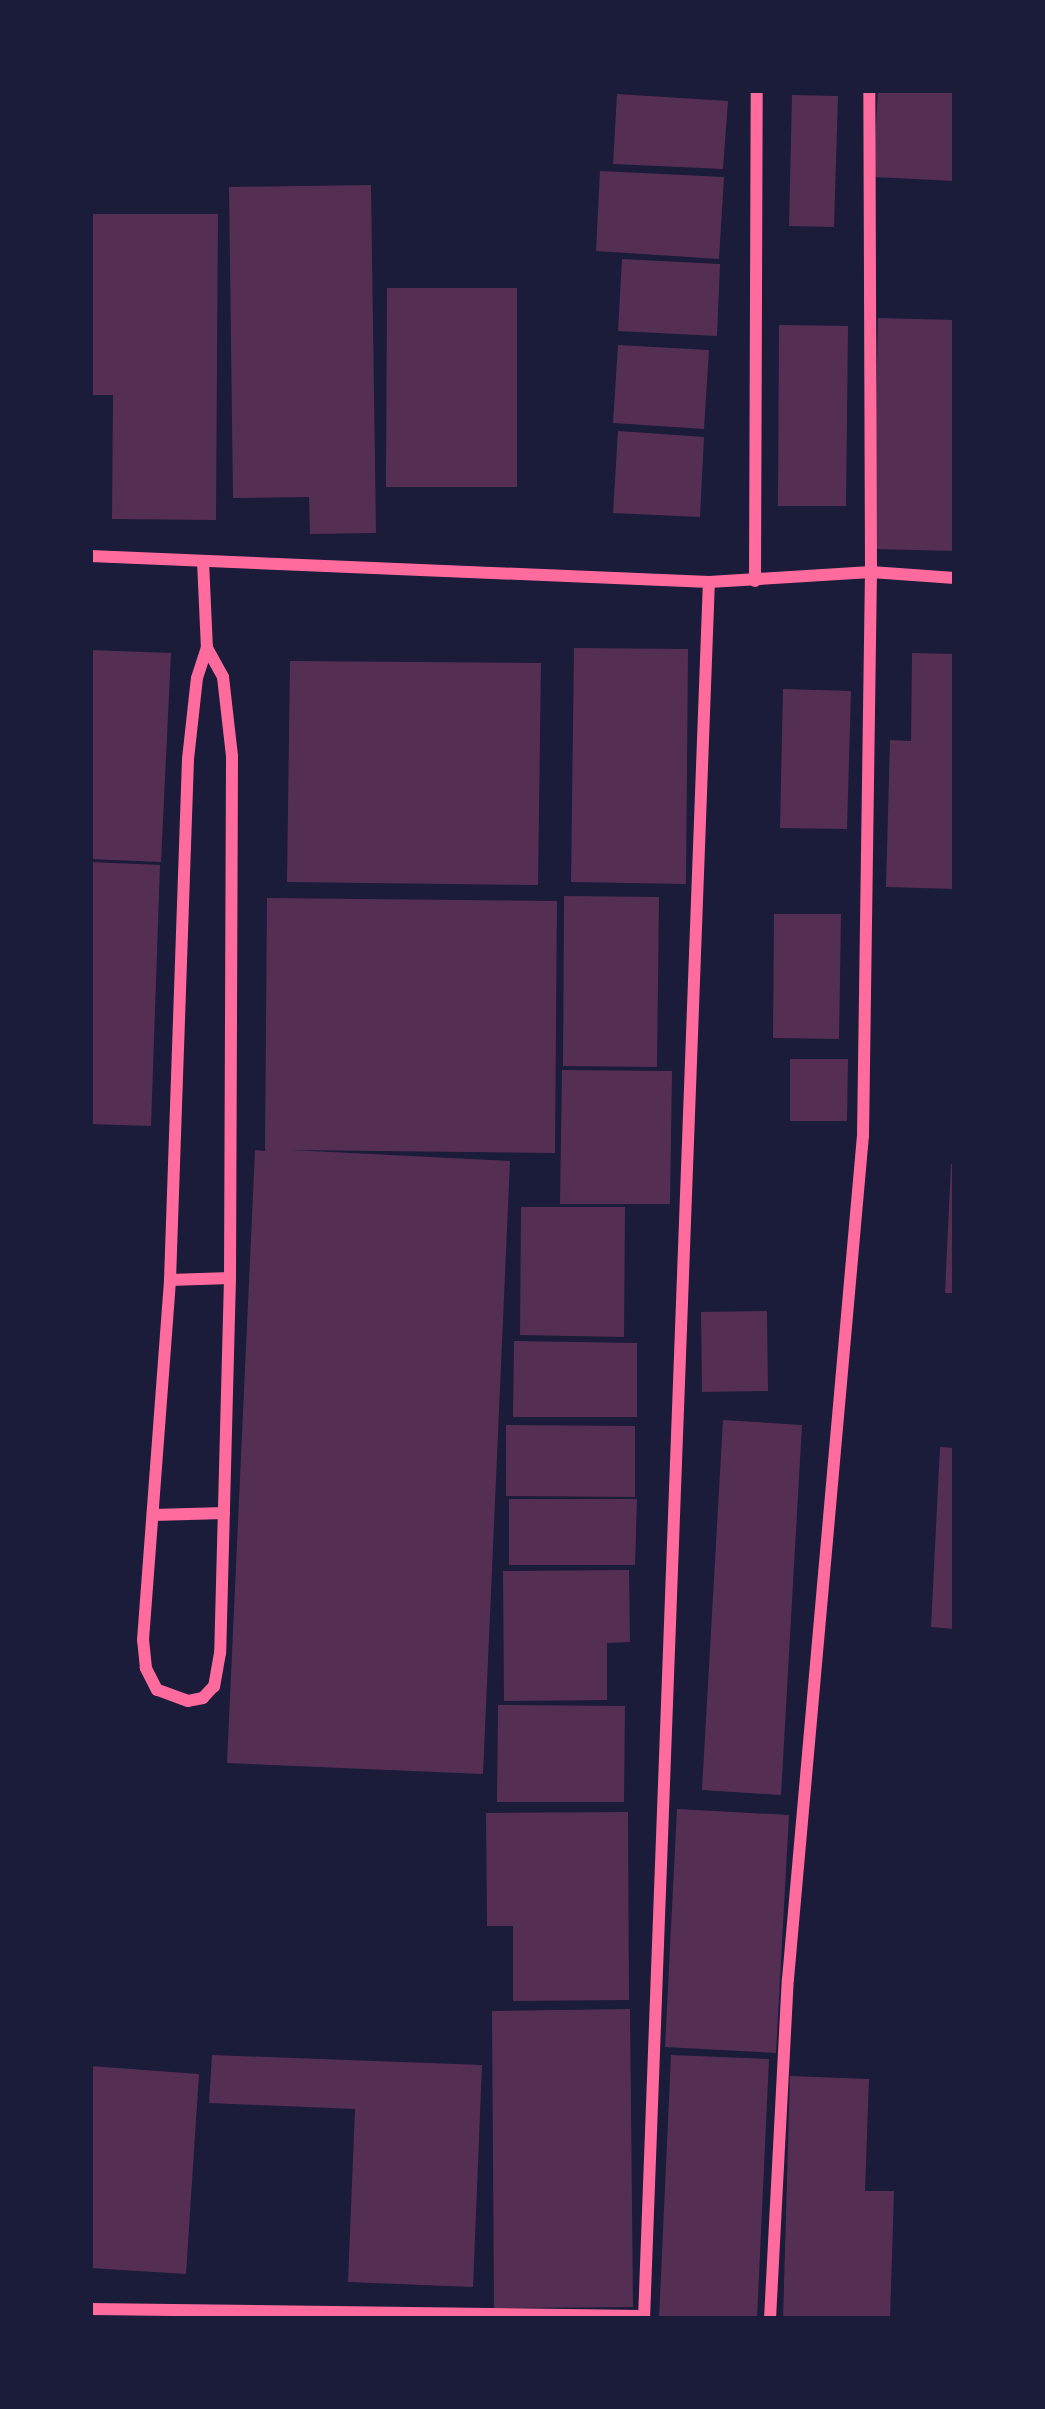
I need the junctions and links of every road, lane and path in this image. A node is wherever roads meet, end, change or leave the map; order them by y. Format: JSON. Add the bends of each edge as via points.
{"nodes":[{"id":1,"x":758,"y":90,"type":"edge"},
{"id":2,"x":869,"y":90,"type":"edge"},
{"id":3,"x":90,"y":556,"type":"edge"},
{"id":4,"x":203,"y":561,"type":"junction"},
{"id":5,"x":871,"y":572,"type":"junction"},
{"id":6,"x":955,"y":578,"type":"edge"},
{"id":7,"x":755,"y":581,"type":"junction"},
{"id":8,"x":709,"y":582,"type":"junction"},
{"id":9,"x":207,"y":648,"type":"junction"},
{"id":10,"x":230,"y":1278,"type":"junction"},
{"id":11,"x":170,"y":1280,"type":"junction"},
{"id":12,"x":224,"y":1513,"type":"junction"},
{"id":13,"x":153,"y":1515,"type":"junction"},
{"id":14,"x":90,"y":2309,"type":"edge"},
{"id":15,"x":644,"y":2317,"type":"edge"},
{"id":16,"x":770,"y":2319,"type":"edge"}],
"edges":[{"from":1,"to":7,"type":"street"},
{"from":2,"to":5,"type":"street"},
{"from":3,"to":4,"type":"street"},
{"from":4,"to":8,"type":"street"},
{"from":4,"to":9,"type":"street"},
{"from":5,"to":6,"type":"street"},
{"from":5,"to":7,"type":"street"},
{"from":5,"to":16,"type":"street","via":[[863,1136],[788,1979]]},
{"from":7,"to":8,"type":"street"},
{"from":8,"to":15,"type":"street"},
{"from":9,"to":10,"type":"street","via":[[223,677],[232,756]]},
{"from":9,"to":11,"type":"street","via":[[188,759]]},
{"from":10,"to":11,"type":"street"},
{"from":10,"to":12,"type":"street"},
{"from":11,"to":13,"type":"street"},
{"from":12,"to":13,"type":"street"},
{"from":12,"to":13,"type":"street","via":[[218,1672],[203,1698],[188,1700],[157,1690],[146,1668]]},
{"from":14,"to":15,"type":"street"}]}
